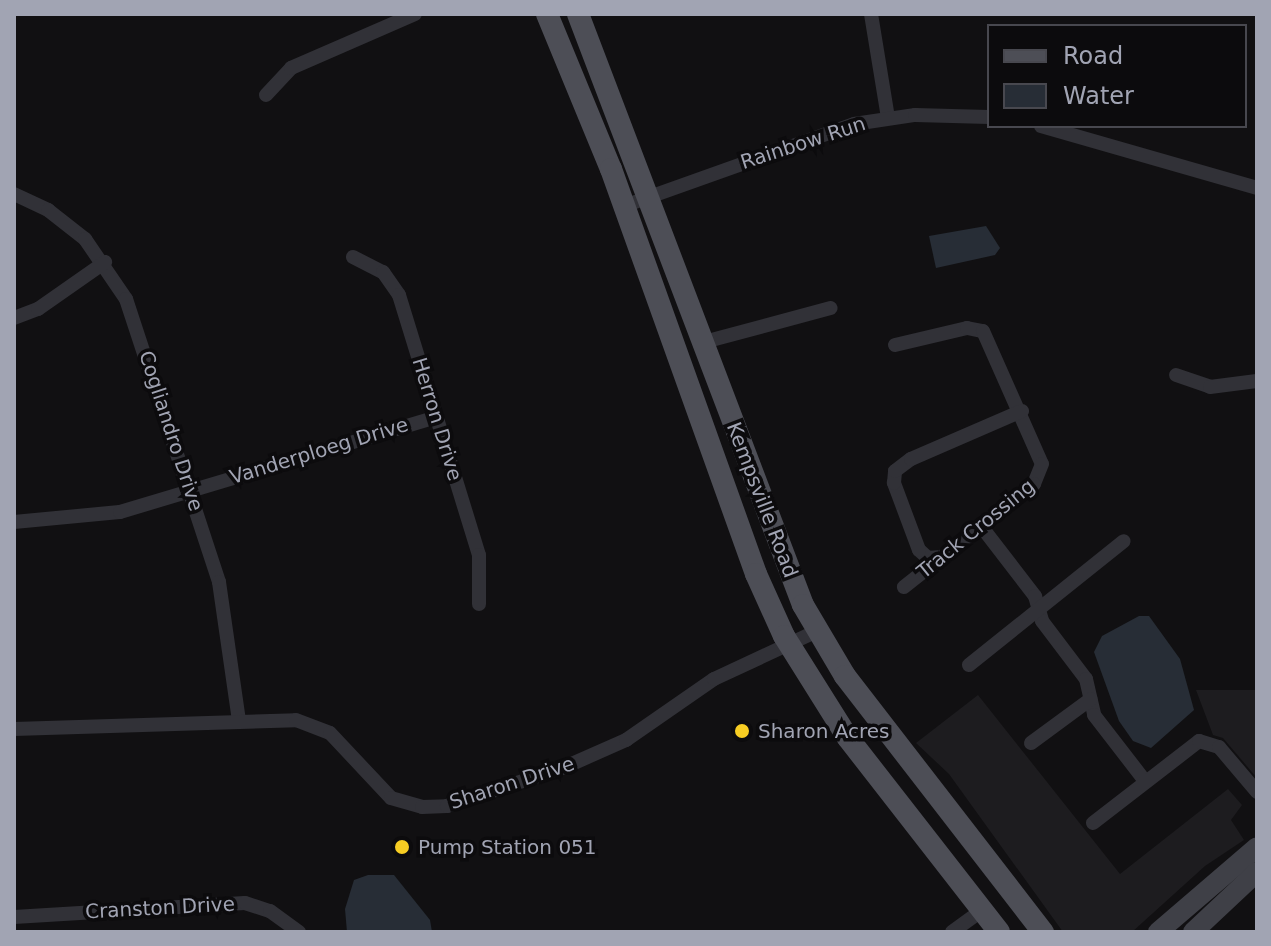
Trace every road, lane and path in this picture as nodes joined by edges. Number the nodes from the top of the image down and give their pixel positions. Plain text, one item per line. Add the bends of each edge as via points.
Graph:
1 (415, 14) edge
2 (547, 14) edge
3 (578, 14) edge
4 (871, 14) edge
5 (266, 95) dead end
6 (987, 117) edge
7 (888, 118) junction
8 (1048, 128) edge
9 (1257, 188) edge
10 (14, 194) edge
11 (652, 196) junction
12 (624, 206) junction
13 (353, 257) dead end
14 (105, 262) junction
15 (831, 308) dead end
16 (14, 318) edge
17 (704, 342) junction
18 (895, 345) dead end
19 (1176, 375) dead end
20 (1257, 381) edge
21 (1022, 411) junction
22 (437, 417) junction
23 (191, 491) junction
24 (14, 522) edge
25 (981, 526) junction
26 (1124, 541) dead end
27 (941, 557) junction
28 (904, 587) dead end
29 (479, 604) dead end
30 (1039, 609) junction
31 (817, 631) junction
32 (788, 644) junction
33 (969, 665) dead end
34 (1091, 699) junction
35 (239, 720) junction
36 (14, 729) edge
37 (1031, 743) dead end
38 (1145, 781) junction
39 (1257, 792) edge
40 (1093, 823) dead end
41 (1257, 847) edge
42 (1257, 872) edge
43 (982, 910) junction
44 (14, 917) edge
45 (299, 932) edge
46 (952, 932) edge
47 (999, 932) edge
48 (1043, 932) edge
49 (1158, 932) edge
50 (1193, 932) edge

1 - 5 street via 291,68
2 - 12 main road, Kempsville Road
3 - 11 main road, Kempsville Road
4 - 7 street
6 - 7 street, Rainbow Run
7 - 11 street, Rainbow Run via 814,135
8 - 9 street
10 - 14 street, Cogliandro Drive via 70,225
11 - 12 street, Rainbow Run
11 - 17 main road, Kempsville Road
12 - 32 main road, Kempsville Road via 756,574
13 - 22 street, Herron Drive via 383,272 399,295
14 - 16 street via 38,309
14 - 23 street, Cogliandro Drive via 142,340
15 - 17 street
17 - 31 main road, Kempsville Road via 780,555
18 - 21 street, Track Crossing via 967,328 983,331
19 - 20 street via 1210,387
21 - 25 street, Track Crossing via 1041,457 1040,476
21 - 27 street via 911,459 895,471 894,483 919,550 928,558
22 - 23 street, Vanderploeg Drive
22 - 29 street, Herron Drive via 479,555
23 - 24 street, Vanderploeg Drive via 108,515
23 - 35 street, Cogliandro Drive via 227,617
25 - 27 street, Track Crossing
25 - 30 street via 1035,596
26 - 30 street
27 - 28 street, Track Crossing
30 - 33 street
30 - 34 street via 1086,679
31 - 32 street, Sharon Drive
31 - 48 main road, Kempsville Road via 873,714
32 - 35 street, Sharon Drive via 714,679 626,740 447,806 422,807 391,798 341,743 312,723
32 - 43 main road, Kempsville Road via 848,738
34 - 37 street
34 - 38 street via 1094,715
35 - 36 street, Sharon Drive
38 - 39 street via 1203,741 1222,750
38 - 40 street
41 - 49 main road
42 - 50 main road
43 - 46 street
43 - 47 main road, Kempsville Road
44 - 45 street, Cranston Drive via 245,903 270,911

